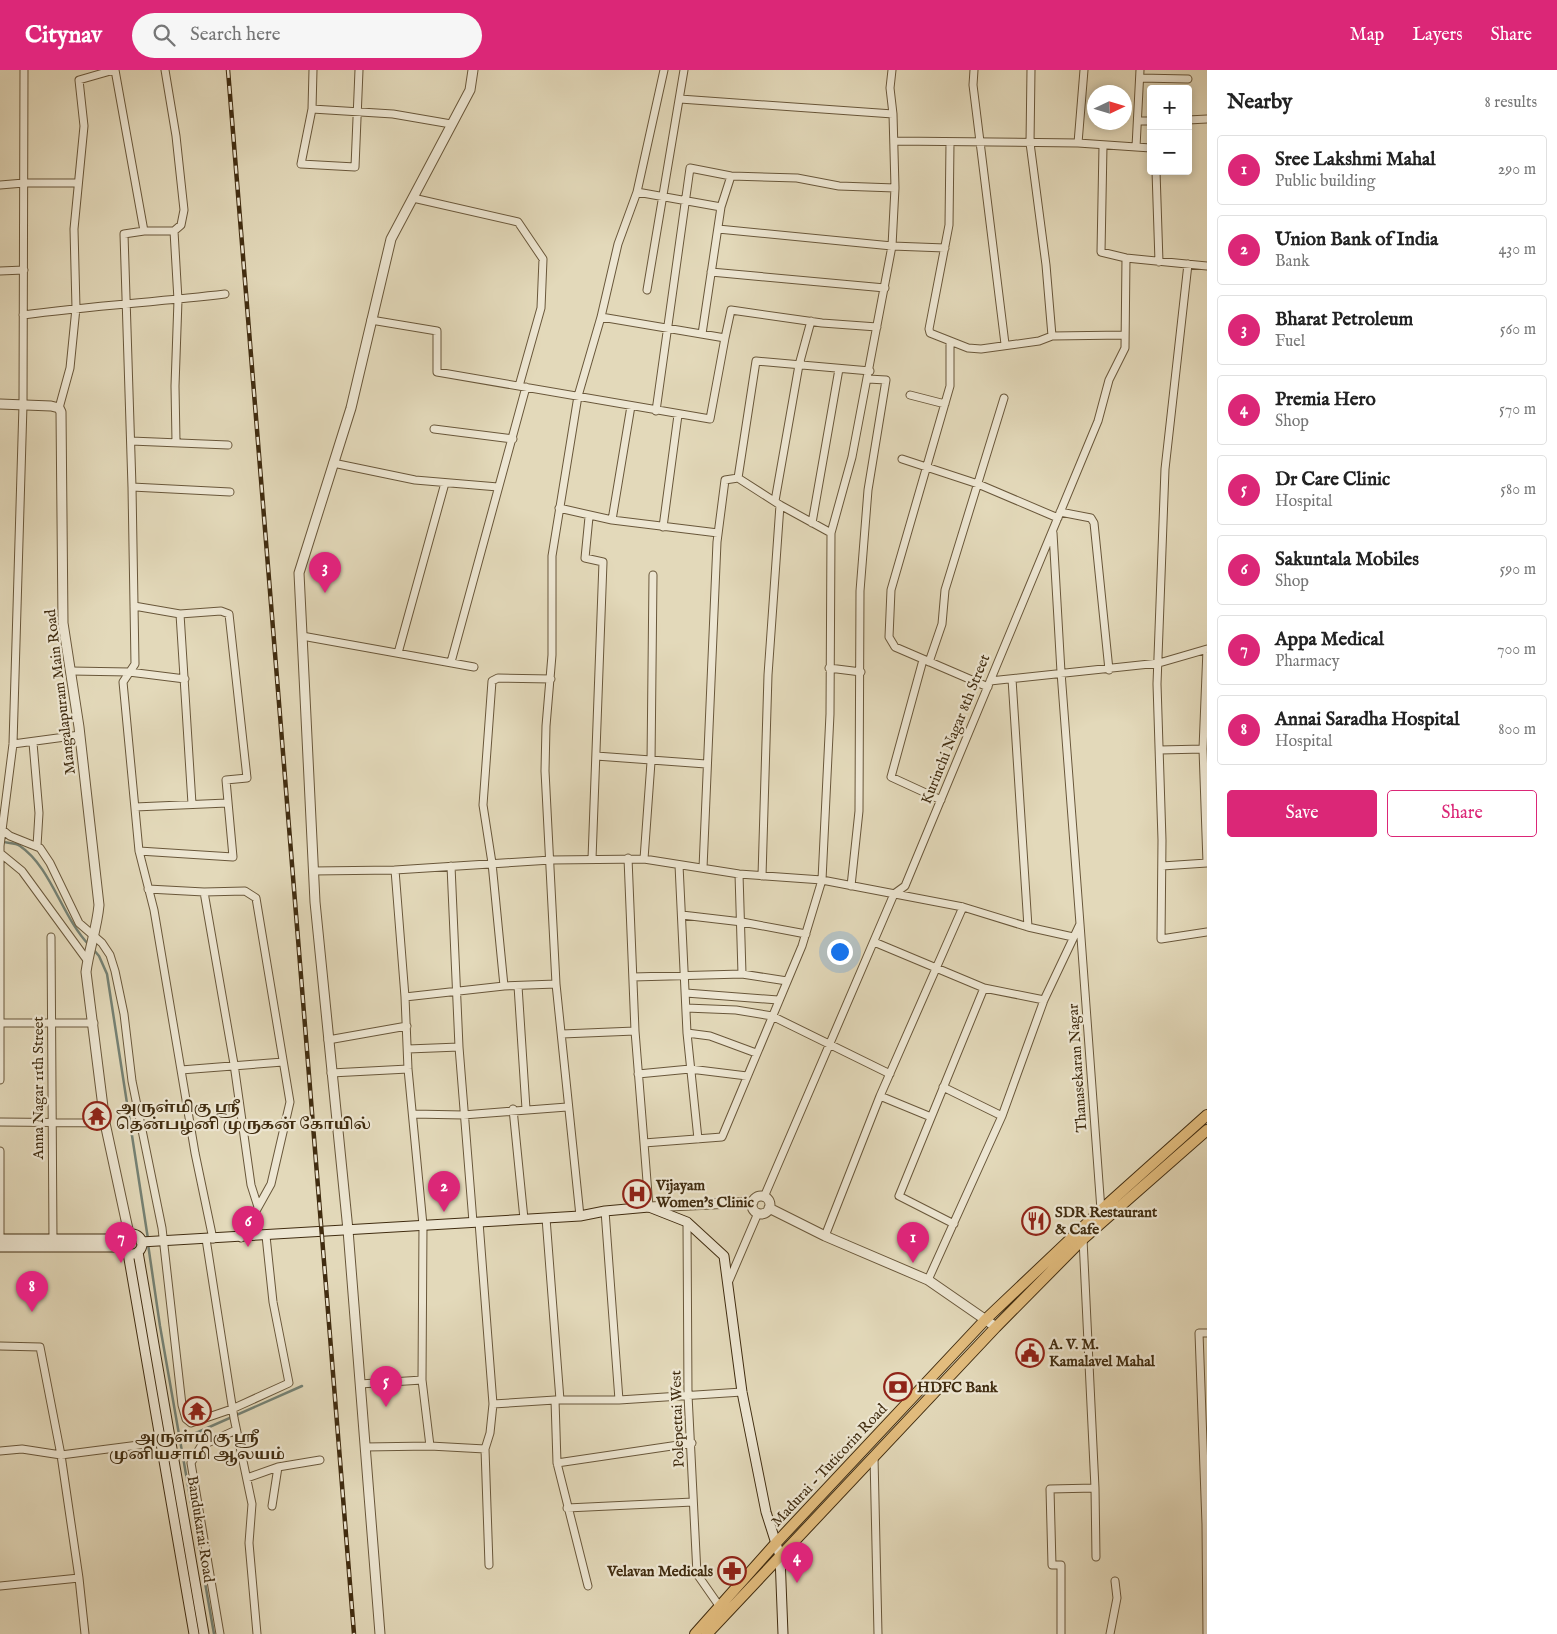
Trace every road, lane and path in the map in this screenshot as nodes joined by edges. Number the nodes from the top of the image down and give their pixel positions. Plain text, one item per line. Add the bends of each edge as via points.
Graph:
1 (24, 70) edge
2 (115, 70) edge
3 (165, 70) edge
4 (313, 70) edge
5 (359, 70) edge
6 (473, 70) edge
7 (664, 70) edge
8 (684, 70) edge
9 (892, 70) edge
10 (974, 70) edge
11 (1031, 70) edge
12 (1084, 70) edge
13 (1140, 70) edge
14 (1140, 78) junction
15 (1188, 79) dead end
16 (680, 99) junction
17 (312, 109) junction
18 (358, 112) junction
19 (893, 114) junction
20 (1207, 119) edge
21 (1192, 120) edge
22 (1138, 121) junction
23 (1147, 121) edge
24 (451, 124) junction
25 (894, 141) junction
26 (980, 141) junction
27 (950, 143) junction
28 (1030, 143) junction
29 (1078, 143) junction
30 (1103, 146) junction
31 (1136, 147) junction
32 (1147, 148) edge
33 (1156, 175) edge
34 (731, 176) junction
35 (24, 183) junction
36 (77, 183) junction
37 (0, 186) edge
38 (895, 188) junction
39 (636, 192) junction
40 (662, 196) junction
41 (412, 198) junction
42 (684, 201) junction
43 (721, 207) junction
44 (718, 229) junction
45 (144, 231) junction
46 (174, 231) junction
47 (892, 246) junction
48 (945, 248) junction
49 (1126, 258) junction
50 (1159, 262) junction
51 (1188, 264) junction
52 (1207, 266) edge
53 (24, 270) junction
54 (0, 271) edge
55 (711, 272) junction
56 (885, 288) junction
57 (647, 290) dead end
58 (224, 294) dead end
59 (178, 300) junction
60 (127, 305) junction
61 (76, 308) junction
62 (23, 315) junction
63 (601, 317) junction
64 (371, 320) junction
65 (812, 321) junction
66 (877, 327) junction
67 (666, 328) junction
68 (702, 334) junction
69 (1125, 335) junction
70 (1052, 336) junction
71 (725, 338) junction
72 (950, 342) junction
73 (1005, 344) junction
74 (799, 365) junction
75 (839, 369) junction
76 (869, 375) junction
77 (523, 387) junction
78 (910, 395) dead end
79 (578, 396) junction
80 (1004, 398) dead end
81 (0, 404) edge
82 (945, 404) junction
83 (23, 405) junction
84 (631, 406) junction
85 (59, 408) junction
86 (656, 411) junction
87 (678, 415) junction
88 (434, 429) dead end
89 (513, 439) junction
90 (131, 441) junction
91 (176, 442) junction
92 (228, 445) dead end
93 (902, 459) dead end
94 (333, 463) junction
95 (926, 467) junction
96 (738, 478) junction
97 (445, 482) junction
98 (978, 484) junction
99 (132, 487) junction
100 (498, 487) junction
101 (230, 492) dead end
102 (778, 503) junction
103 (559, 508) junction
104 (1059, 515) junction
105 (589, 517) junction
106 (612, 520) junction
107 (812, 523) junction
108 (663, 527) junction
109 (1053, 529) junction
110 (718, 533) junction
111 (831, 533) junction
112 (653, 575) dead end
113 (134, 606) junction
114 (180, 614) junction
115 (302, 636) junction
116 (398, 653) junction
117 (926, 661) junction
118 (451, 662) junction
119 (1159, 663) junction
120 (474, 667) dead end
121 (829, 668) junction
122 (1109, 670) junction
123 (71, 671) junction
124 (130, 672) junction
125 (861, 672) junction
126 (1061, 672) junction
127 (551, 678) junction
128 (185, 679) junction
129 (1012, 679) junction
130 (989, 684) junction
131 (80, 735) junction
132 (33, 743) junction
133 (13, 744) junction
134 (1203, 749) junction
135 (1160, 750) junction
136 (596, 756) junction
137 (651, 762) junction
138 (706, 764) junction
139 (941, 800) junction
140 (227, 803) junction
141 (192, 804) junction
142 (135, 806) junction
143 (1, 832) edge
144 (0, 846) edge
145 (37, 846) junction
146 (139, 851) junction
147 (0, 853) edge
148 (628, 858) junction
149 (592, 859) junction
150 (644, 859) junction
151 (550, 860) junction
152 (492, 863) junction
153 (679, 865) junction
154 (451, 866) junction
155 (1162, 866) junction
156 (703, 868) junction
157 (396, 870) junction
158 (313, 871) junction
159 (739, 874) junction
160 (762, 876) junction
161 (822, 880) junction
162 (851, 886) junction
163 (148, 890) junction
164 (204, 892) junction
165 (894, 894) junction
166 (963, 907) junction
167 (682, 915) junction
168 (0, 916) edge
169 (742, 922) junction
170 (1080, 924) junction
171 (1028, 927) junction
172 (1207, 932) edge
173 (806, 934) junction
174 (51, 937) dead end
175 (1073, 937) junction
176 (93, 938) junction
177 (874, 942) junction
178 (88, 956) junction
179 (936, 968) junction
180 (742, 974) junction
181 (685, 976) junction
182 (633, 977) junction
183 (787, 981) junction
184 (556, 984) junction
185 (504, 986) junction
186 (518, 986) junction
187 (984, 988) junction
188 (457, 990) junction
189 (686, 993) junction
190 (405, 997) junction
191 (778, 1000) junction
192 (1044, 1000) junction
193 (686, 1008) junction
194 (772, 1016) junction
195 (0, 1023) edge
196 (51, 1023) junction
197 (94, 1023) junction
198 (407, 1026) junction
199 (635, 1031) junction
200 (687, 1033) junction
201 (562, 1034) junction
202 (328, 1040) junction
203 (829, 1046) junction
204 (459, 1047) junction
205 (408, 1050) junction
206 (756, 1053) junction
207 (282, 1062) junction
208 (234, 1064) junction
209 (408, 1069) junction
210 (690, 1069) junction
211 (181, 1070) junction
212 (331, 1073) junction
213 (638, 1074) junction
214 (890, 1074) junction
215 (747, 1076) junction
216 (0, 1080) edge
217 (943, 1087) junction
218 (880, 1096) junction
219 (567, 1107) junction
220 (526, 1109) junction
221 (513, 1110) junction
222 (413, 1114) junction
223 (463, 1115) junction
224 (1207, 1115) edge
225 (1002, 1116) junction
226 (931, 1117) junction
227 (0, 1122) edge
228 (51, 1122) junction
229 (105, 1123) junction
230 (1207, 1130) edge
231 (698, 1139) junction
232 (644, 1143) junction
233 (0, 1151) edge
234 (764, 1197) junction
235 (753, 1202) junction
236 (258, 1207) junction
237 (649, 1207) junction
238 (769, 1208) junction
239 (1101, 1210) junction
240 (605, 1211) junction
241 (758, 1213) junction
242 (580, 1216) junction
243 (546, 1218) junction
244 (524, 1219) junction
245 (476, 1222) junction
246 (688, 1222) junction
247 (954, 1224) junction
248 (423, 1225) junction
249 (348, 1230) junction
250 (266, 1236) junction
251 (825, 1236) junction
252 (241, 1238) junction
253 (0, 1239) edge
254 (53, 1239) junction
255 (210, 1239) junction
256 (1083, 1239) junction
257 (160, 1242) junction
258 (126, 1243) junction
259 (143, 1243) junction
260 (0, 1247) edge
261 (138, 1252) junction
262 (928, 1280) junction
263 (728, 1283) junction
264 (986, 1320) junction
265 (996, 1327) junction
266 (1207, 1333) edge
267 (0, 1346) edge
268 (422, 1380) junction
269 (360, 1384) junction
270 (742, 1392) junction
271 (688, 1394) junction
272 (558, 1400) junction
273 (619, 1400) junction
274 (493, 1404) junction
275 (233, 1413) junction
276 (236, 1430) junction
277 (162, 1442) junction
278 (692, 1443) junction
279 (430, 1446) junction
280 (365, 1447) junction
281 (485, 1449) junction
282 (0, 1451) edge
283 (61, 1455) junction
284 (874, 1457) junction
285 (320, 1460) dead end
286 (557, 1463) junction
287 (278, 1467) junction
288 (247, 1478) junction
289 (1095, 1488) junction
290 (693, 1502) junction
291 (272, 1506) dead end
292 (567, 1508) junction
293 (1206, 1524) edge
294 (776, 1543) junction
295 (780, 1556) junction
296 (1096, 1558) dead end
297 (489, 1565) dead end
298 (78, 1578) junction
299 (1115, 1581) dead end
300 (1207, 1584) edge
301 (0, 1586) edge
302 (588, 1586) dead end
303 (720, 1607) junction
304 (85, 1634) edge
305 (194, 1634) edge
306 (204, 1634) edge
307 (220, 1634) edge
308 (258, 1634) edge
309 (380, 1634) edge
310 (695, 1634) edge
311 (707, 1634) edge
312 (783, 1634) edge
313 (878, 1634) edge
314 (1061, 1634) edge
315 (1110, 1634) edge
316 (1207, 1634) edge

1 - 35 street
2 - 36 street via 79,80 84,126
2 - 45 street
3 - 46 street via 184,210 180,225
4 - 17 street
5 - 18 street
6 - 24 street via 470,90
7 - 39 street
8 - 16 street
9 - 19 street
10 - 26 street
11 - 28 street
12 - 29 street
13 - 14 street
14 - 15 street
14 - 22 street
16 - 19 street
16 - 40 street
17 - 18 street
17 - 18 street via 301,164 355,167
18 - 24 street via 394,114
19 - 25 street
20 - 21 street
22 - 23 street
22 - 31 street
24 - 41 street
25 - 27 street
25 - 38 street
26 - 27 street
26 - 28 street
26 - 73 street
27 - 48 street via 949,225
28 - 29 street
28 - 70 street
29 - 30 street
30 - 31 street
30 - 49 street via 1101,252
31 - 32 street
33 - 50 street
34 - 38 street via 797,178 839,186
34 - 42 street via 690,168
34 - 43 street
35 - 36 street
35 - 37 street
35 - 53 street
36 - 61 street via 74,229
38 - 47 street
39 - 40 street
39 - 63 street via 618,244
40 - 42 street
40 - 57 street
41 - 64 street via 390,239
41 - 77 street via 518,222 543,259 541,308
42 - 43 street
42 - 67 street
43 - 44 street
44 - 47 street
44 - 55 street
45 - 46 street
45 - 60 street via 124,234
46 - 59 street
47 - 48 street
47 - 56 street
48 - 72 street via 929,329 930,333
49 - 50 street
49 - 69 street, Kurinchi Nagar 8th Street
50 - 51 street
51 - 52 street
51 - 119 street via 1165,469
53 - 54 street
53 - 62 street
55 - 56 street
55 - 68 street
56 - 66 street
58 - 59 street
59 - 60 street
59 - 91 street
60 - 61 street
60 - 90 street
61 - 62 street
61 - 85 street via 70,368
62 - 83 street
63 - 67 street
63 - 79 street
64 - 77 street via 437,331 437,372
64 - 94 street via 351,408
65 - 66 street
65 - 71 street via 731,310
65 - 74 street
66 - 76 street
67 - 68 street
67 - 86 street
68 - 71 street
69 - 70 street
69 - 104 street, Kurinchi Nagar 8th Street via 1125,348 1109,380 1098,421
70 - 73 street via 1038,341
71 - 87 street via 710,419
72 - 73 street via 981,349
72 - 82 street via 950,386
74 - 75 street
74 - 96 street via 756,361
74 - 102 street
75 - 76 street
75 - 107 street
76 - 111 street via 852,457
76 - 125 street via 886,380 868,490 860,591
77 - 79 street
77 - 89 street
78 - 82 street
79 - 84 street
79 - 103 street
80 - 98 street
81 - 83 street
82 - 95 street
83 - 85 street
83 - 133 street
84 - 86 street
84 - 106 street
85 - 123 street, Mangalapuram Main Road via 63,623
86 - 87 street
87 - 108 street
88 - 89 street
89 - 100 street
90 - 91 street
90 - 99 street
91 - 92 street
93 - 95 street
94 - 97 street via 415,480
94 - 115 street via 299,573
95 - 98 street
95 - 117 street via 891,590 889,613 891,643 895,648
96 - 102 street
96 - 110 street via 734,476 725,480
97 - 100 street
97 - 116 street
98 - 104 street
98 - 117 street via 945,590 942,624
99 - 101 street
99 - 113 street
100 - 118 street
102 - 107 street
102 - 160 street
103 - 105 street
103 - 127 street via 552,556
104 - 109 street, Kurinchi Nagar 8th Street
104 - 122 street via 1092,518 1094,523
105 - 106 street
105 - 136 street via 584,558 603,562
106 - 108 street
107 - 111 street
108 - 110 street
109 - 126 street, Thanasekaran Nagar
109 - 130 street, Kurinchi Nagar 8th Street
110 - 138 street
111 - 121 street
112 - 137 street
113 - 114 street
113 - 124 street via 135,664
114 - 128 street
114 - 140 street via 229,614 247,778 226,780
115 - 116 street
115 - 158 street
116 - 118 street
117 - 130 street
117 - 139 street via 891,777
118 - 120 street
119 - 122 street
119 - 134 street via 1207,649
119 - 135 street
121 - 125 street
121 - 161 street via 830,714
122 - 126 street
123 - 124 street
123 - 131 street, Mangalapuram Main Road
124 - 128 street
124 - 142 street via 122,682
125 - 162 street via 859,811
126 - 129 street
126 - 170 street, Thanasekaran Nagar
127 - 151 street via 545,771
127 - 152 street via 498,678 492,681 483,805
128 - 141 street
129 - 130 street
129 - 171 street
130 - 139 street, Kurinchi Nagar 8th Street
131 - 132 street via 44,738
131 - 176 street, Mangalapuram Main Road via 99,905
132 - 133 street
132 - 145 street via 40,830
133 - 143 street
134 - 135 street
134 - 155 street via 1207,864
135 - 155 street
136 - 137 street
136 - 149 street
137 - 138 street
137 - 150 street
138 - 156 street
139 - 165 street, Kurinchi Nagar 8th Street via 905,886
140 - 141 street
140 - 146 street via 233,856
141 - 142 street
142 - 146 street
143 - 144 street
143 - 145 street
144 - 147 street
145 - 176 street via 50,862 79,923
146 - 163 street
147 - 168 street
147 - 178 street via 22,871
148 - 149 street
148 - 150 street
148 - 182 street
149 - 151 street
150 - 153 street
151 - 152 street
151 - 184 street
152 - 154 street
152 - 185 street
153 - 156 street
153 - 167 street
154 - 157 street
154 - 188 street
155 - 172 street via 1161,938
156 - 159 street
157 - 158 street
157 - 190 street
158 - 202 street
159 - 160 street
159 - 169 street
160 - 161 street
161 - 162 street
161 - 173 street
162 - 165 street
163 - 164 street
163 - 211 street
164 - 207 street via 245,891 256,898
164 - 208 street
165 - 166 street
165 - 177 street, Kurinchi Nagar 8th Street
166 - 171 street
166 - 179 street
167 - 169 street
167 - 181 street
168 - 195 street
169 - 173 street
169 - 180 street
170 - 175 street
170 - 239 street, Thanasekaran Nagar
171 - 175 street
173 - 183 street
174 - 196 street, Anna Nagar 11th Street
175 - 192 street
176 - 178 street, Mangalapuram Main Road
176 - 257 street via 110,955 115,971
177 - 179 street
177 - 203 street, Kurinchi Nagar 8th Street
178 - 197 street, Bandukarai Road via 86,972
179 - 187 street
179 - 214 street
180 - 181 street
180 - 183 street
181 - 182 street
181 - 189 street
182 - 199 street
183 - 191 street
184 - 186 street
184 - 201 street
185 - 186 street
185 - 188 street
186 - 220 street
187 - 192 street
187 - 217 street
188 - 190 street
188 - 204 street
189 - 191 street
189 - 193 street
190 - 198 street
191 - 194 street
192 - 225 street
193 - 194 street via 736,1010
193 - 200 street
194 - 203 street
194 - 206 street
195 - 196 street
195 - 216 street
196 - 197 street
196 - 228 street, Anna Nagar 11th Street
197 - 229 street, Bandukarai Road
198 - 202 street
198 - 205 street
199 - 201 street
199 - 213 street
200 - 206 street via 710,1036
200 - 210 street
201 - 219 street
202 - 212 street
203 - 214 street
203 - 234 street, Kurinchi Nagar 8th Street
204 - 205 street
204 - 223 street
205 - 209 street
206 - 215 street
207 - 208 street
207 - 236 street via 289,1108 271,1184
208 - 211 street
208 - 236 street
209 - 212 street
209 - 222 street
210 - 213 street
210 - 215 street
210 - 231 street
211 - 255 street
212 - 249 street
213 - 232 street
214 - 218 street
215 - 231 street via 722,1137
217 - 225 street
217 - 226 street
218 - 226 street
218 - 251 street
219 - 220 street
219 - 242 street
220 - 221 street
221 - 223 street
221 - 244 street
222 - 223 street
222 - 248 street
223 - 245 street
224 - 239 main road, Madurai - Tuticorin Road
225 - 247 street
226 - 247 street via 899,1196
227 - 228 street
228 - 229 street
228 - 254 street, Anna Nagar 11th Street
229 - 258 street, Bandukarai Road
230 - 256 main road, Madurai - Tuticorin Road
231 - 232 street
232 - 237 street
233 - 253 street
234 - 235 street
234 - 238 street
235 - 237 street
235 - 241 street
236 - 252 street
237 - 240 street
237 - 246 street
238 - 241 street via 765,1213
238 - 251 street
239 - 264 main road, Madurai - Tuticorin Road
240 - 242 street
240 - 273 street
241 - 263 street
242 - 243 street
243 - 244 street
243 - 272 street
244 - 245 street
245 - 248 street
245 - 274 street
246 - 263 street via 724,1256
246 - 271 street, Polepettai West
247 - 262 street
248 - 249 street
248 - 268 street
249 - 250 street
249 - 269 street
250 - 252 street
250 - 275 street via 273,1302 289,1384
251 - 262 street
252 - 255 street
253 - 254 street
254 - 258 street
255 - 257 street
255 - 275 street
256 - 265 main road, Madurai - Tuticorin Road
256 - 289 street
257 - 259 street
257 - 275 street via 186,1419 191,1423
258 - 259 street via 137,1235
258 - 260 street
258 - 261 street
258 - 277 street, Bandukarai Road
259 - 261 street
261 - 306 street, Bandukarai Road
262 - 264 street
263 - 270 street
264 - 265 street
264 - 294 main road, Madurai - Tuticorin Road
265 - 284 main road, Madurai - Tuticorin Road
266 - 293 street via 1199,1333
267 - 283 street via 40,1347
268 - 269 street
268 - 279 street
269 - 280 street
270 - 271 street
270 - 294 street via 766,1512
271 - 273 street
271 - 278 street, Polepettai West
272 - 273 street
272 - 274 street
272 - 286 street
274 - 281 street
275 - 276 street
276 - 288 street
276 - 307 street via 201,1446 191,1463
277 - 283 street
277 - 305 street, Bandukarai Road
278 - 286 street
278 - 290 street, Polepettai West
279 - 280 street
279 - 281 street
280 - 309 street
281 - 297 street
282 - 283 street via 22,1449
283 - 298 street
284 - 295 main road, Madurai - Tuticorin Road
284 - 313 street
285 - 287 street
286 - 292 street
287 - 288 street
287 - 291 street
288 - 308 street via 252,1504 249,1543
289 - 296 street
289 - 314 street via 1050,1489 1052,1565 1061,1565
290 - 292 street
290 - 303 street, Polepettai West via 698,1574
292 - 302 street
293 - 300 street
294 - 295 street
294 - 303 main road, Madurai - Tuticorin Road
295 - 311 main road, Madurai - Tuticorin Road
295 - 312 street
298 - 301 street
298 - 304 street
299 - 315 street via 1117,1598
300 - 316 street
303 - 310 main road, Madurai - Tuticorin Road

